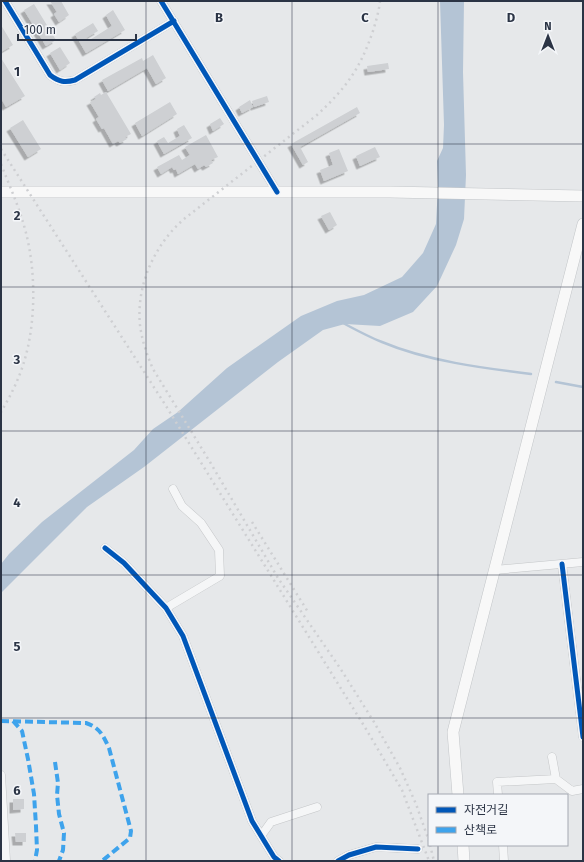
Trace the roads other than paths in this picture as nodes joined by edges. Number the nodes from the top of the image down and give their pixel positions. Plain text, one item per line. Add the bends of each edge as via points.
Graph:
1 (5, 1) edge
2 (161, 1) edge
3 (174, 21) junction
4 (1, 192) edge
5 (277, 192) junction
6 (583, 196) edge
7 (583, 224) edge
8 (173, 489) dead end
9 (104, 548) dead end
10 (583, 562) edge
11 (562, 564) junction
12 (495, 570) junction
13 (166, 608) junction
14 (583, 737) edge
15 (552, 757) dead end
16 (1, 775) edge
17 (556, 779) junction
18 (583, 789) edge
19 (458, 794) edge
20 (498, 794) edge
21 (317, 807) dead end
22 (261, 836) junction
23 (463, 846) edge
24 (503, 846) edge
25 (418, 849) dead end
26 (6, 861) edge
27 (279, 861) edge
28 (338, 861) edge
29 (464, 861) edge
30 (504, 861) edge

1 - 3 street via 50,75 61,82 75,80
2 - 3 street
3 - 5 street
4 - 5 main road
5 - 6 main road
7 - 12 main road
8 - 13 street via 182,506 201,523 220,550 220,576
9 - 13 street via 124,563
10 - 11 street
11 - 12 street
11 - 14 street
12 - 19 main road via 453,732
13 - 22 street via 183,636 252,821
15 - 17 street
16 - 26 street
17 - 18 street via 572,791
17 - 20 street via 498,782
21 - 22 street via 272,822
22 - 27 street
23 - 29 main road
24 - 30 street
25 - 28 street via 376,847

